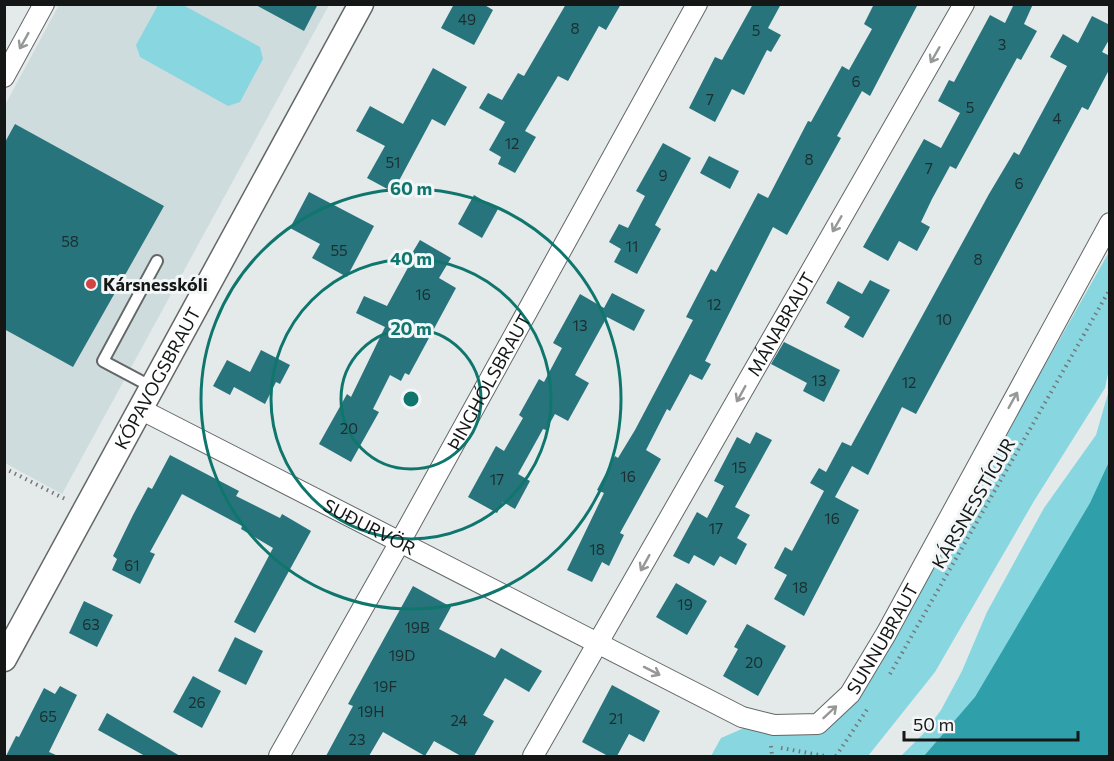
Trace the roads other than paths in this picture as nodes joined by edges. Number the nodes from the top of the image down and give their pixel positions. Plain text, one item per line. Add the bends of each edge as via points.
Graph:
1 (44, 4) edge
2 (361, 4) edge
3 (697, 4) edge
4 (964, 4) edge
5 (4, 77) edge
6 (1110, 223) edge
7 (157, 261) dead end
8 (152, 387) junction
9 (140, 409) junction
10 (400, 542) junction
11 (600, 644) junction
12 (4, 658) edge
13 (279, 756) edge
14 (533, 756) edge

1 -> 5 street
2 - 8 street, KÓPAVOGSBRAUT
3 - 10 street, ÞINGHÓLSBRAUT
4 -> 11 street, MÁNABRAUT
11 -> 6 street, SUNNUBRAUT via 742,717 774,725 818,724 850,694 886,634
7 - 8 lane via 103,361
8 - 9 street, KÓPAVOGSBRAUT
9 - 10 street, SUÐURVÖR
9 - 12 street, KÓPAVOGSBRAUT
10 - 11 street, SUÐURVÖR
10 - 13 street, ÞINGHÓLSBRAUT
11 - 14 street

